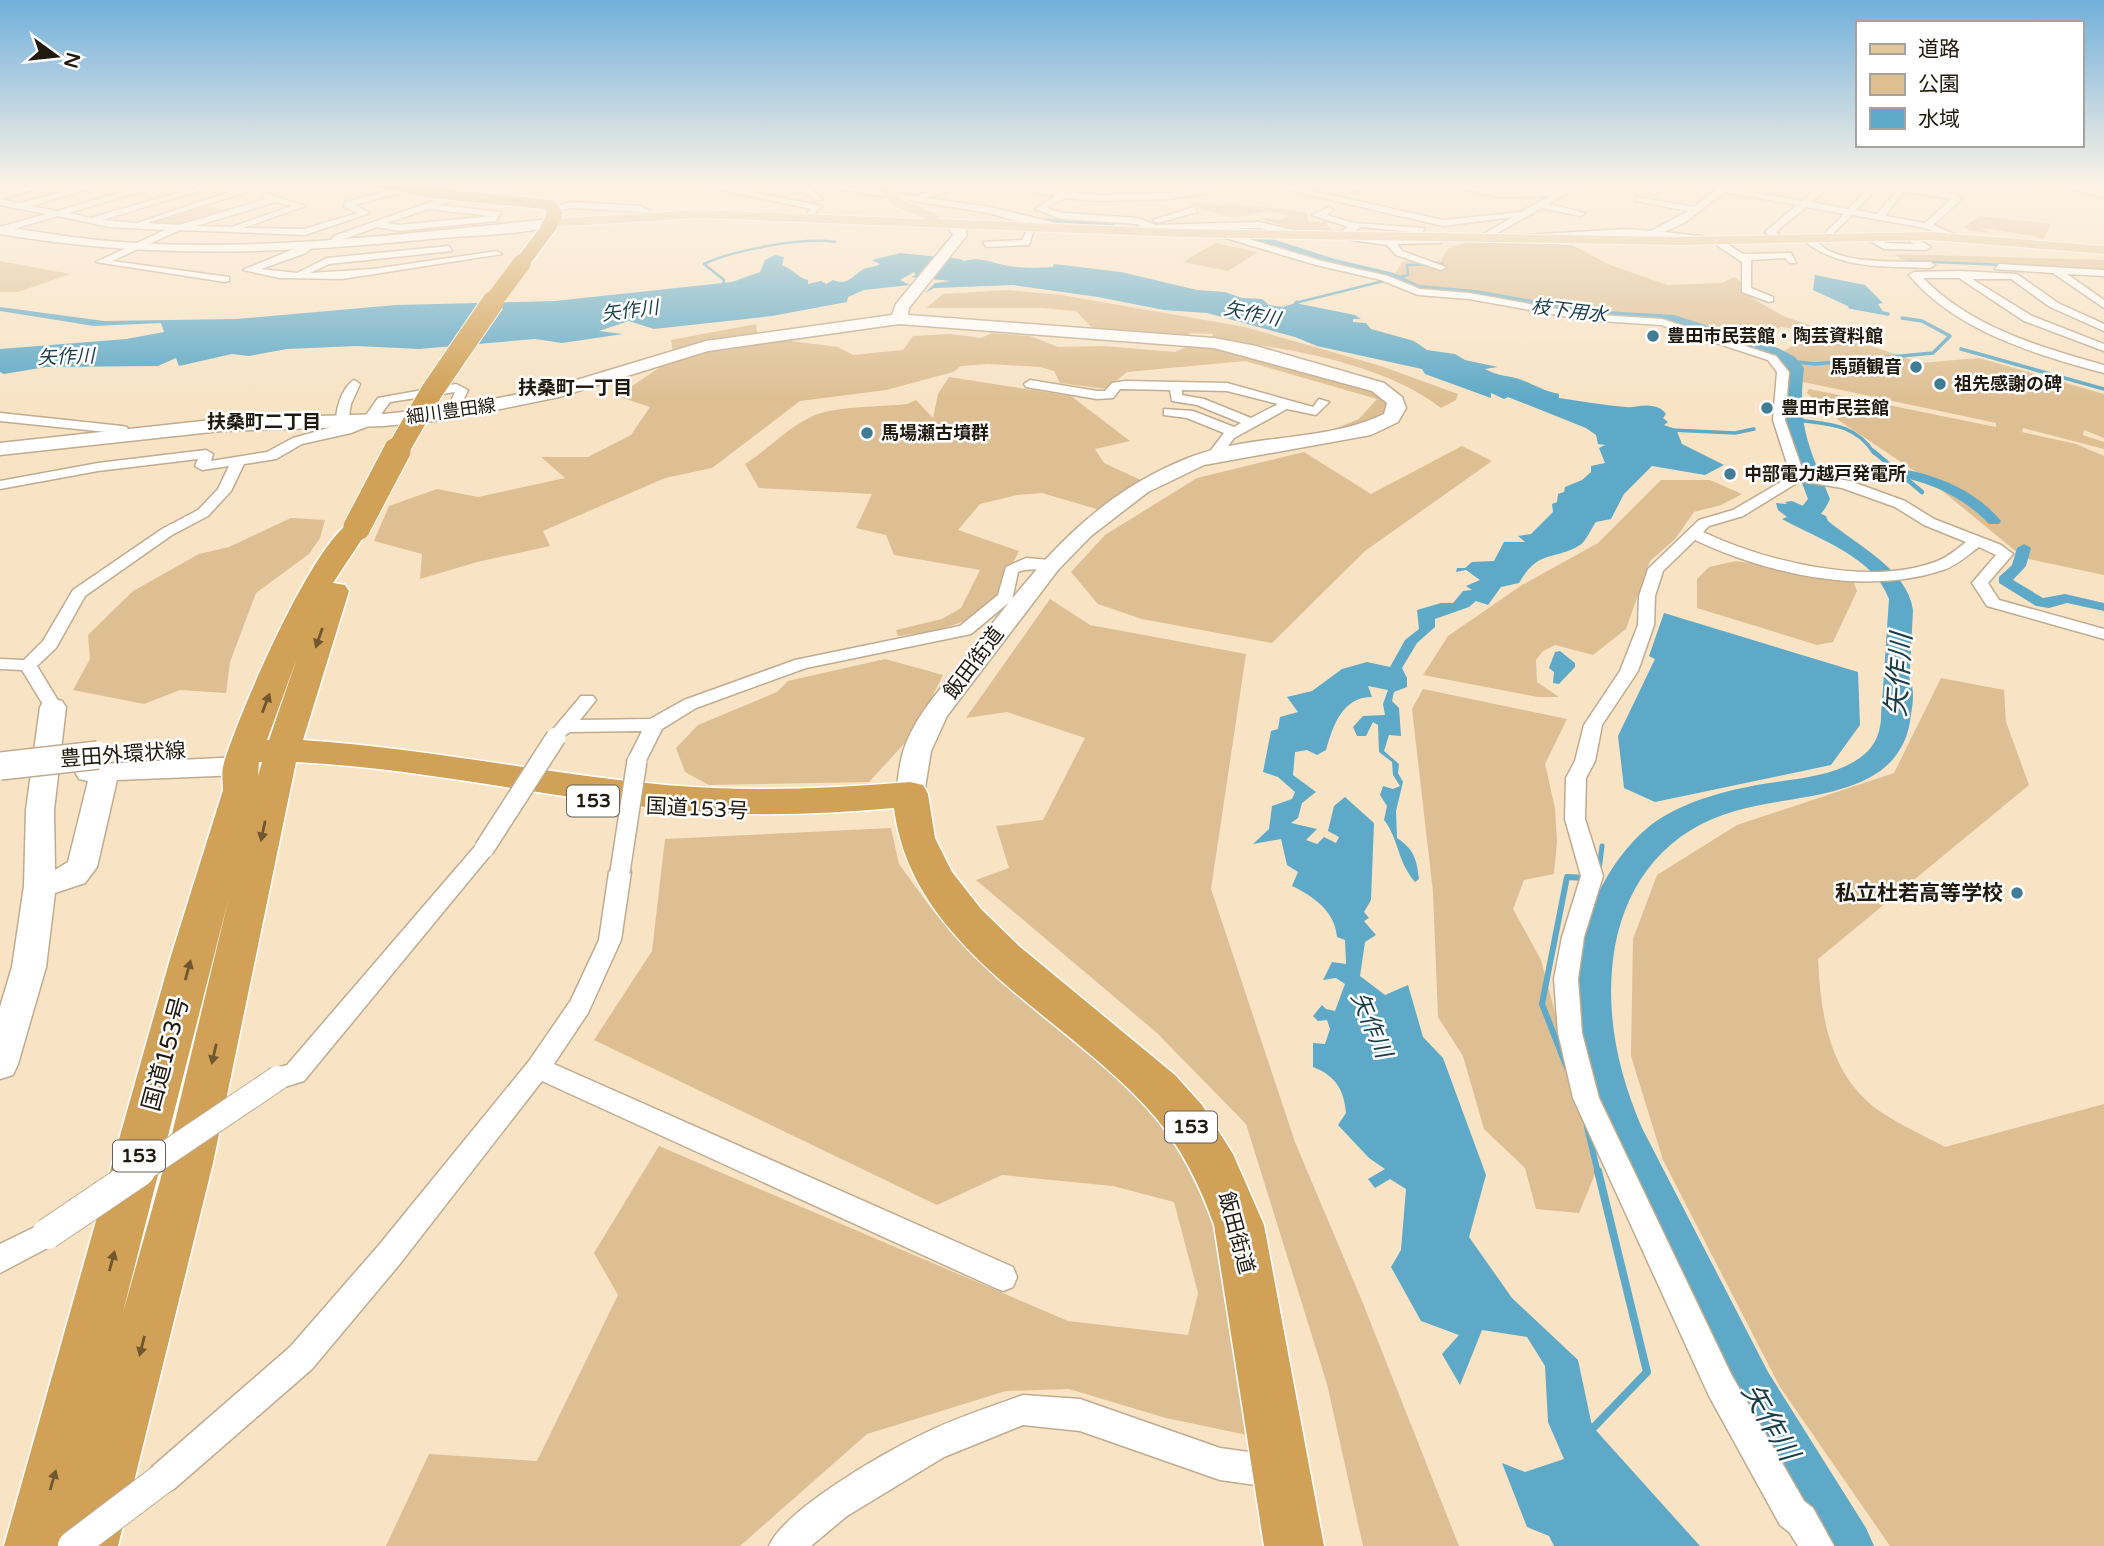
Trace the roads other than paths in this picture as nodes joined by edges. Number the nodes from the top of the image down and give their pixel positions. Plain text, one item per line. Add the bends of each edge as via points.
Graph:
1 (114, 256) edge
2 (288, 256) edge
3 (378, 256) edge
4 (477, 256) edge
5 (526, 256) edge
6 (944, 256) edge
7 (1299, 256) edge
8 (1397, 256) edge
9 (1781, 256) edge
10 (1788, 256) edge
11 (1837, 256) edge
12 (469, 257) joint
13 (1742, 257) joint
14 (1793, 261) dead end
15 (1439, 266) dead end
16 (2002, 267) junction
17 (249, 270) junction
18 (2055, 270) junction
19 (2104, 273) edge
20 (1960, 274) junction
21 (298, 276) junction
22 (2013, 276) junction
23 (225, 279) junction
24 (202, 287) dead end
25 (1769, 299) dead end
26 (2104, 305) edge
27 (900, 313) junction
28 (2089, 322) junction
29 (2045, 328) junction
30 (2104, 328) edge
31 (2083, 342) junction
32 (2104, 348) edge
33 (2057, 355) junction
34 (2104, 369) edge
35 (1209, 370) dead end
36 (355, 384) dead end
37 (1030, 384) dead end
38 (1176, 386) junction
39 (1211, 386) junction
40 (1323, 402) dead end
41 (1285, 405) junction
42 (1168, 412) dead end
43 (452, 413) junction
44 (0, 417) edge
45 (369, 421) junction
46 (342, 422) junction
47 (1251, 423) junction
48 (1234, 432) junction
49 (122, 436) junction
50 (0, 449) edge
51 (1212, 458) junction
52 (238, 462) junction
53 (1794, 469) junction
54 (0, 485) edge
55 (1693, 533) junction
56 (1978, 540) junction
57 (1049, 565) junction
58 (2104, 634) edge
59 (0, 664) edge
60 (28, 665) junction
61 (587, 700) dead end
62 (53, 707) joint
63 (653, 725) junction
64 (560, 732) junction
65 (261, 758) junction
66 (0, 766) edge
67 (97, 766) junction
68 (0, 780) edge
69 (909, 800) junction
70 (40, 886) junction
71 (0, 1064) edge
72 (538, 1068) junction
73 (0, 1259) edge
74 (1003, 1277) dead end
75 (1280, 1472) junction
76 (34, 1546) edge
77 (74, 1546) edge
78 (88, 1546) edge
79 (786, 1546) edge
80 (1294, 1546) edge
81 (1817, 1546) edge

1 - 23 street via 102,262
2 - 17 street
3 - 21 street via 327,261
4 - 12 street
5 - 65 highway, 国道153号 / 153, bridge via 442,371 357,527 305,610
6 - 27 street
7 - 53 street via 1418,292 1585,317 1662,322 1773,358 1788,382 1779,420
8 - 15 street
9 - 13 street
10 - 14 street
11 - 16 street via 1866,264
12 - 21 street via 370,275
13 - 25 street via 1749,268 1746,290
16 - 18 street
16 - 22 street
17 - 21 street
17 - 23 street
18 - 19 street
18 - 26 street
20 - 22 street
20 - 29 street via 1995,303
20 - 33 street via 1914,275 1942,303
22 - 28 street via 2043,299
23 - 24 street
27 - 43 street, 細川豊田線 via 706,346 553,393
27 - 51 street, 飯田街道 via 1234,346 1378,387 1396,401 1391,418 1364,432
28 - 29 street
28 - 30 street
29 - 31 street
31 - 32 street
31 - 33 street
33 - 34 street
35 - 39 street
36 - 46 street
37 - 38 street via 1097,395 1109,395 1116,386
38 - 39 street
38 - 47 street via 1176,398 1200,402
39 - 41 street via 1281,400
40 - 41 street via 1316,411
41 - 47 street
42 - 48 street via 1189,414
43 - 45 street, 細川豊田線
43 - 45 street via 462,390 456,388 382,401
44 - 49 street via 122,430
45 - 46 street, 細川豊田線
45 - 52 street via 298,441 271,456
46 - 49 street, 細川豊田線 via 221,425
47 - 48 street
48 - 51 street
49 - 50 street, 細川豊田線
51 - 57 street, 飯田街道 via 1140,488 1083,531
52 - 54 street via 202,466 206,454
52 - 60 street via 224,491 203,513 167,532 79,593 50,644
53 - 55 street via 1738,513 1704,523
53 - 56 street via 1900,504 1929,522
55 - 56 street via 1805,572 1896,572 1939,566
55 - 81 street via 1656,569 1647,596 1646,625 1629,671 1593,725 1576,778 1575,820 1592,876 1566,979 1570,1033 1586,1098 1720,1385 1791,1513 1801,1520
56 - 58 street via 2005,554 1980,583 1993,603
57 - 63 street via 1026,563 1011,570 1006,597 965,630 789,667 720,691
57 - 69 street, 飯田街道 via 935,714 917,751
59 - 60 street
60 - 62 street
61 - 64 street
62 - 70 street via 40,810
63 - 64 street
63 - 72 street, bridge via 637,761 610,940 580,1006
64 - 73 street, bridge via 484,849 295,1073 278,1078 47,1234
65 - 67 street, 豊田外環状線
65 - 69 highway, 国道153号 / 153 via 675,810 765,812
76 -> 65 highway, 国道153号 / 153 via 191,959 241,790
65 -> 78 highway, 国道153号 / 153 via 189,1163
66 - 67 street, 豊田外環状線, bridge
67 - 68 street, 豊田外環状線
67 - 70 street via 82,867 74,875
69 - 75 highway, 飯田街道 / 153 via 929,871 958,911 1007,959 1134,1065 1180,1111 1203,1144 1239,1225
70 - 71 street via 29,967
72 - 74 street
72 - 77 street, bridge via 300,1358 208,1442
75 - 79 street via 1220,1464 1080,1415 1023,1409 934,1446 835,1504
75 - 80 highway, 飯田街道 / 153

